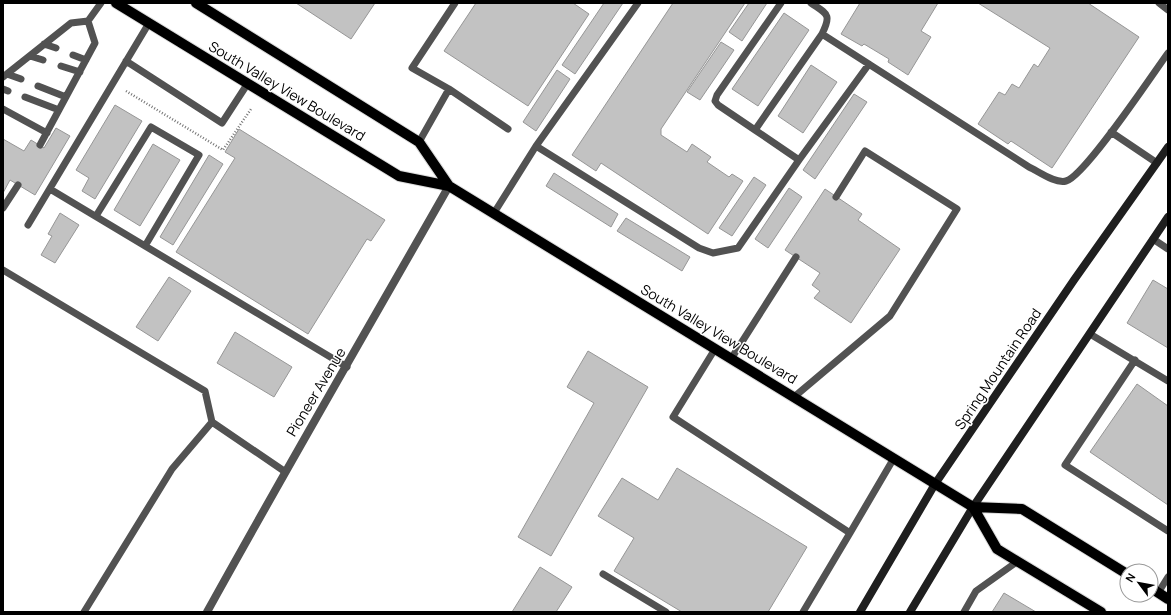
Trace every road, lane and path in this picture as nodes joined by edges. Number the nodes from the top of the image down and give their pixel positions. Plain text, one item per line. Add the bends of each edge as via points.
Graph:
1 (101, 3) edge
2 (116, 3) edge
3 (196, 3) edge
4 (455, 3) edge
5 (638, 3) edge
6 (781, 3) edge
7 (811, 3) edge
8 (1158, 3) edge
9 (1168, 10) edge
10 (88, 21) junction
11 (149, 23) junction
12 (822, 34) junction
13 (44, 44) junction
14 (56, 48) dead end
15 (1168, 53) edge
16 (73, 55) dead end
17 (30, 56) junction
18 (43, 60) dead end
19 (86, 60) junction
20 (126, 61) junction
21 (869, 64) junction
22 (61, 66) dead end
23 (80, 72) junction
24 (5, 76) edge
25 (21, 79) dead end
26 (248, 83) junction
27 (38, 86) dead end
28 (449, 89) junction
29 (126, 91) dead end
30 (24, 97) dead end
31 (66, 97) junction
32 (3, 109) edge
33 (251, 109) dead end
34 (59, 110) junction
35 (508, 129) dead end
36 (755, 130) junction
37 (47, 132) junction
38 (1111, 132) junction
39 (418, 142) junction
40 (40, 145) dead end
41 (536, 146) junction
42 (1168, 147) edge
43 (799, 160) junction
44 (1157, 163) junction
45 (18, 185) dead end
46 (449, 186) junction
47 (50, 188) junction
48 (836, 197) dead end
49 (3, 208) edge
50 (494, 213) junction
51 (96, 216) junction
52 (1168, 217) edge
53 (28, 225) dead end
54 (1153, 239) junction
55 (146, 246) junction
56 (1168, 249) edge
57 (796, 257) dead end
58 (3, 270) edge
59 (1090, 334) junction
60 (715, 349) junction
61 (732, 359) junction
62 (1135, 360) junction
63 (347, 367) junction
64 (1168, 381) edge
65 (794, 397) junction
66 (212, 422) junction
67 (894, 458) junction
68 (284, 471) junction
69 (935, 484) junction
70 (973, 507) junction
71 (1168, 531) edge
72 (850, 533) junction
73 (1018, 561) junction
74 (1119, 569) edge
75 (603, 574) dead end
76 (1168, 577) edge
77 (1159, 585) edge
78 (1159, 593) edge
79 (1168, 599) edge
80 (84, 612) edge
81 (207, 612) edge
82 (666, 612) edge
83 (803, 612) edge
84 (860, 612) edge
85 (910, 612) edge
86 (964, 612) edge
87 (1101, 612) edge

1 - 10 lane
2 - 11 main road, South Valley View Boulevard
3 - 39 main road, South Valley View Boulevard
4 - 28 lane via 412,68
5 - 41 lane
6 - 36 lane via 715,101
7 - 12 lane via 827,17 828,21
8 - 9 lane
10 - 13 lane via 70,23
10 - 19 lane via 95,43
11 - 20 lane
11 - 26 main road, South Valley View Boulevard
12 - 21 lane
12 - 36 lane
13 - 14 lane
13 - 17 lane
15 - 38 lane
16 - 19 lane
17 - 18 lane
17 - 24 lane
19 - 23 lane
20 - 26 lane via 222,123
20 - 47 lane
21 - 38 lane via 1029,167 1058,181 1074,177
21 - 43 lane
22 - 23 lane
23 - 31 lane
24 - 25 lane
26 - 46 main road, South Valley View Boulevard via 398,176
27 - 31 lane
28 - 35 lane
28 - 39 lane
29 - 33 path via 223,150
30 - 34 lane
31 - 34 lane
32 - 37 lane
34 - 37 lane
36 - 43 lane
37 - 40 lane
38 - 44 lane
39 - 46 main road, South Valley View Boulevard
41 - 43 lane via 713,254 738,248
41 - 50 lane
42 - 44 main road, Spring Mountain Road
44 - 69 main road, Spring Mountain Road
45 - 49 lane
46 - 50 main road, South Valley View Boulevard
46 - 63 street, Pioneer Avenue
47 - 51 lane
47 - 53 lane
48 - 65 lane via 865,151 957,209 890,316
50 - 60 main road, South Valley View Boulevard
51 - 55 lane
51 - 55 lane via 151,127 199,155
52 - 54 main road
54 - 56 lane
54 - 59 main road
55 - 63 lane
57 - 61 lane
58 - 66 lane via 205,391
59 - 62 lane
59 - 70 main road
60 - 61 main road, South Valley View Boulevard
60 - 72 lane via 673,418
61 - 65 main road, South Valley View Boulevard
62 - 64 lane
62 - 71 lane via 1065,464
63 - 68 street, Pioneer Avenue
65 - 67 main road, South Valley View Boulevard
66 - 68 lane
66 - 80 lane via 172,469
67 - 69 main road, South Valley View Boulevard
67 - 72 lane
68 - 81 street, Pioneer Avenue
69 - 70 main road, South Valley View Boulevard
69 - 84 main road, Spring Mountain Road
70 - 73 main road, South Valley View Boulevard via 997,549
70 - 74 main road, South Valley View Boulevard via 1022,509
70 - 85 main road
72 - 83 lane
73 - 86 lane via 976,591
73 - 87 main road, South Valley View Boulevard
75 - 82 lane
76 - 77 lane
78 - 79 main road

